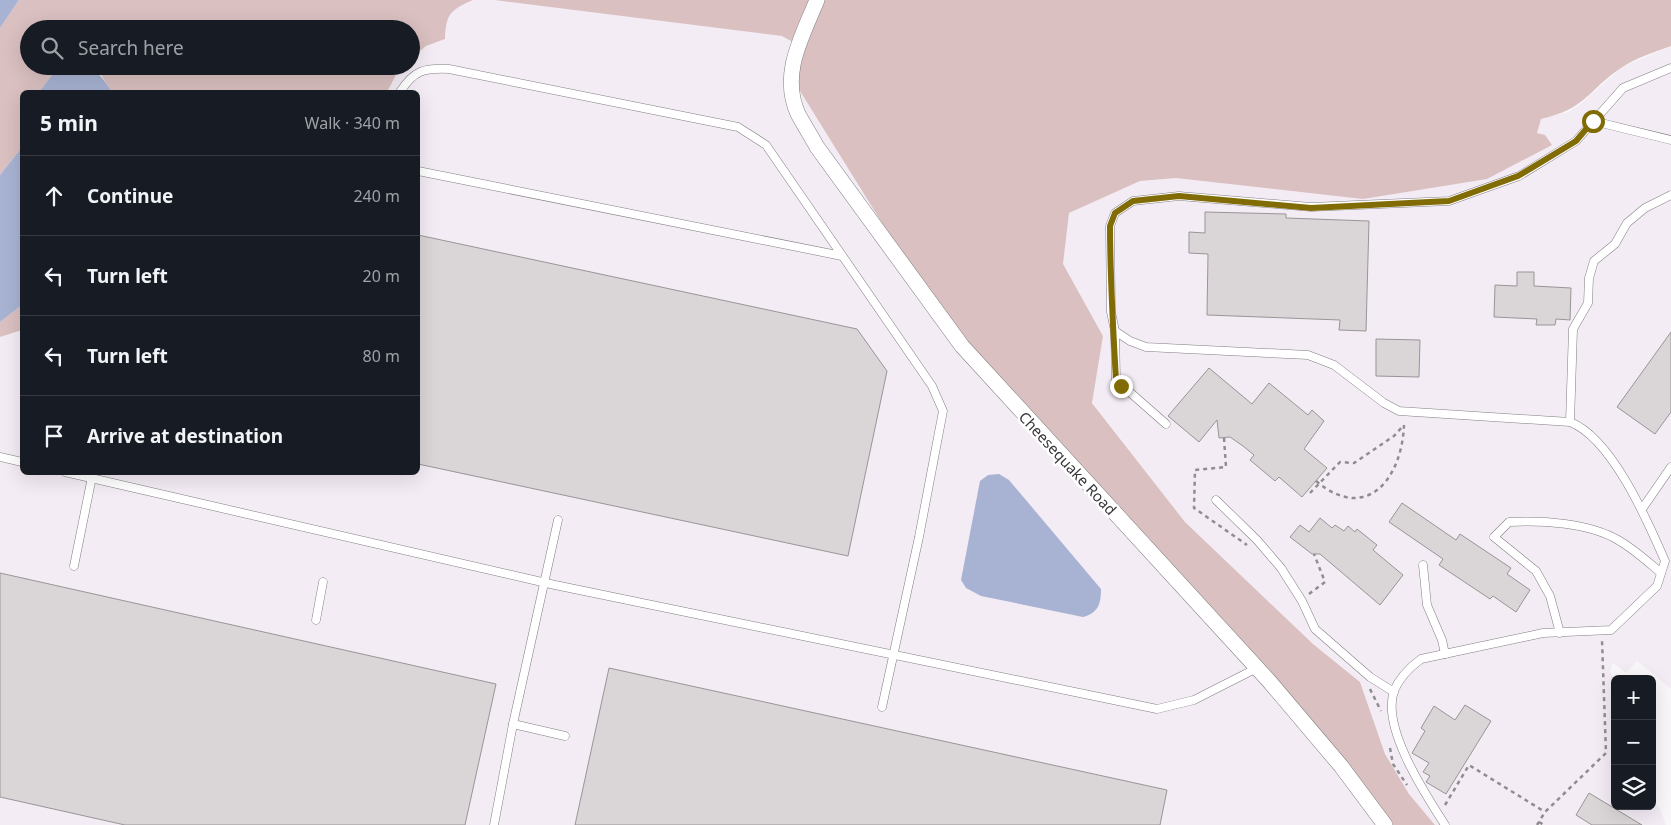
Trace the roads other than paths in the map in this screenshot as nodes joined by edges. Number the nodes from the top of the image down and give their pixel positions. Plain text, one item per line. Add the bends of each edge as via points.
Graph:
1 (817, 0) edge
2 (1671, 68) edge
3 (420, 72) edge
4 (415, 75) edge
5 (401, 90) edge
6 (1593, 121) junction
7 (1671, 140) edge
8 (420, 171) edge
9 (1671, 195) edge
10 (842, 256) junction
11 (1115, 331) junction
12 (1570, 422) junction
13 (1166, 424) dead end
14 (0, 457) edge
15 (20, 462) edge
16 (1671, 467) edge
17 (92, 476) edge
18 (1216, 500) dead end
19 (1642, 509) junction
20 (558, 520) dead end
21 (1668, 564) edge
22 (74, 566) dead end
23 (1423, 566) dead end
24 (1661, 573) junction
25 (323, 582) dead end
26 (544, 582) junction
27 (316, 620) dead end
28 (1560, 633) junction
29 (1445, 654) junction
30 (892, 655) junction
31 (1257, 668) junction
32 (1394, 692) junction
33 (882, 707) dead end
34 (513, 724) junction
35 (565, 736) dead end
36 (494, 825) edge
37 (1385, 825) edge
38 (1445, 825) edge

1 - 31 street, Cheesequake Road via 794,56 790,75 797,112 817,148 962,346
2 - 6 lane via 1623,88
3 - 10 lane via 426,68 449,69 738,127 766,145
4 - 5 lane
6 - 7 lane
6 - 11 lane via 1576,141 1518,176 1449,201 1311,208 1179,196 1133,201 1115,213 1110,226 1111,312
8 - 10 lane
9 - 12 lane via 1645,208 1627,223 1614,244 1594,261 1589,278 1588,303 1573,329
10 - 30 lane via 932,386 942,411 919,537
11 - 12 lane via 1146,347 1308,355 1334,365 1399,411
11 - 13 lane via 1116,380
12 - 19 lane via 1599,444
14 - 15 lane
16 - 19 lane
17 - 22 lane
17 - 26 lane
18 - 32 lane via 1281,568 1316,629 1370,677
19 - 21 lane
20 - 26 lane
21 - 24 lane
23 - 29 lane via 1426,605
24 - 28 lane via 1657,586 1611,630
24 - 28 lane via 1618,539 1580,527 1537,521 1509,522 1494,537 1536,571 1550,596
25 - 27 lane
26 - 30 lane
26 - 34 lane
28 - 29 lane via 1543,633
29 - 32 lane via 1421,659 1410,667
30 - 31 lane via 1157,709 1194,700
30 - 33 lane
31 - 37 street, Cheesequake Road via 1306,723
32 - 38 lane via 1392,707 1398,736 1410,766
34 - 35 lane
34 - 36 lane

